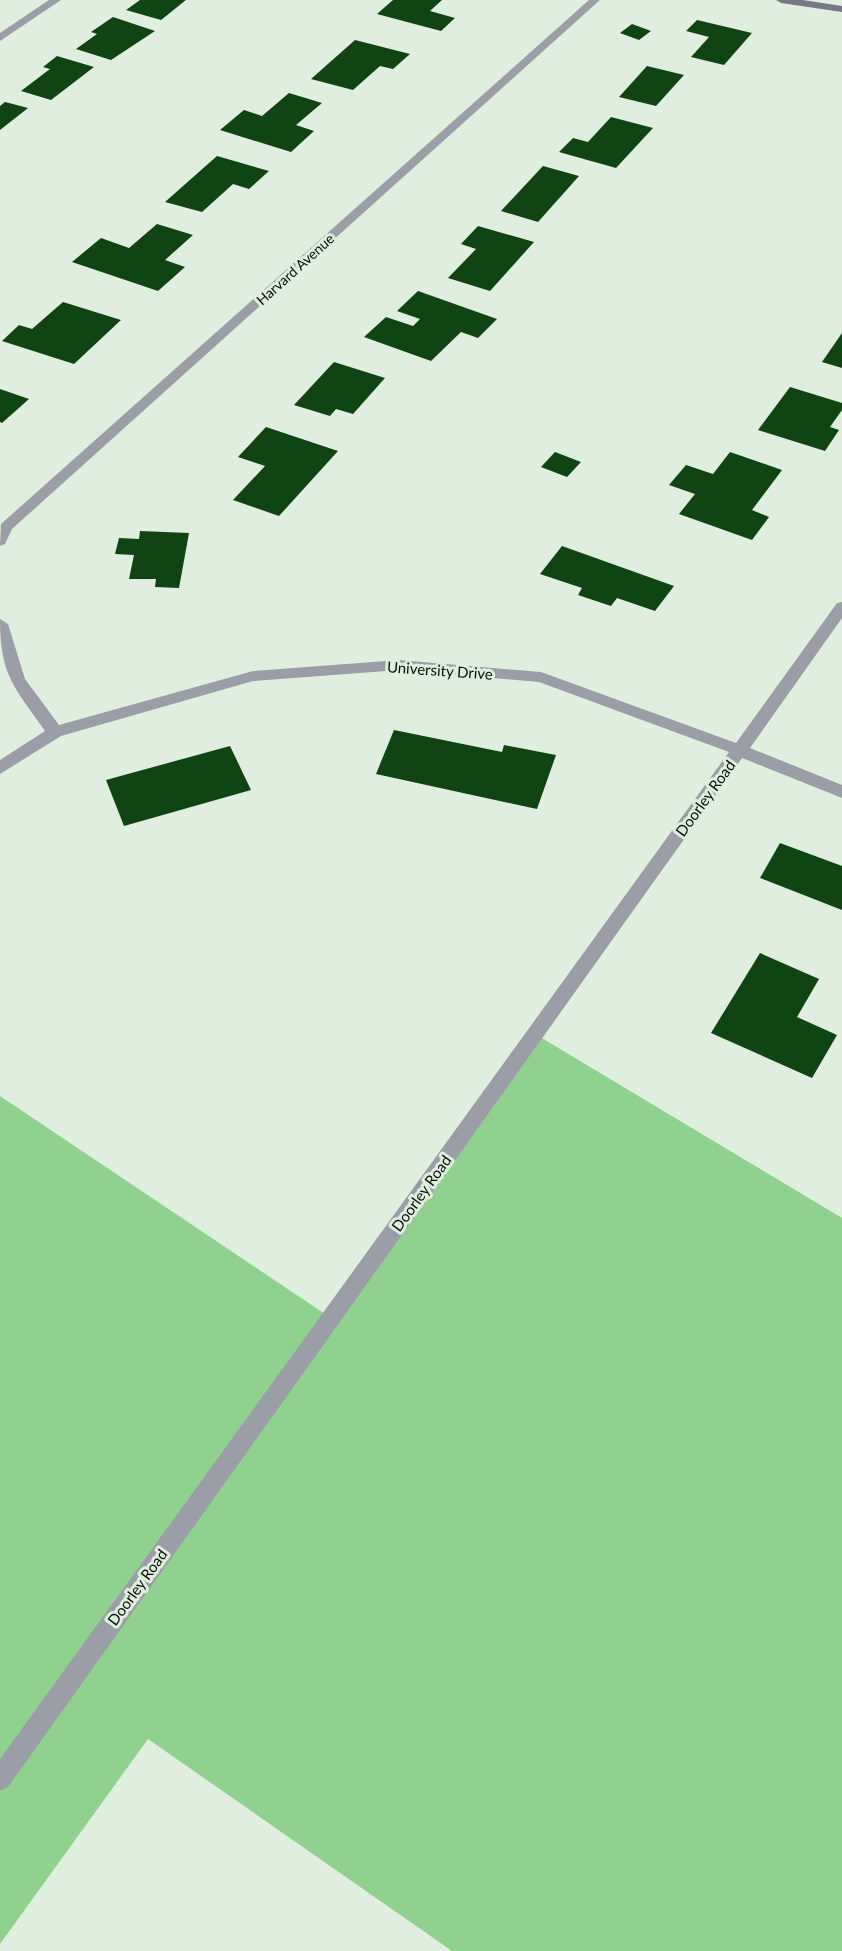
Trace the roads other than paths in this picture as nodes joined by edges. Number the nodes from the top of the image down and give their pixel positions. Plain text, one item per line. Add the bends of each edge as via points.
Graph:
1 (56, 0) edge
2 (595, 0) edge
3 (781, 0) edge
4 (842, 9) edge
5 (0, 38) edge
6 (0, 541) edge
7 (842, 607) edge
8 (0, 624) edge
9 (55, 732) junction
10 (739, 750) junction
11 (0, 768) edge
12 (842, 792) edge
13 (0, 1779) edge

1 - 5 street
2 - 6 street, Harvard Avenue via 6,527
3 - 4 main road
7 - 10 street, Doorley Road
8 - 9 street via 17,680
9 - 10 street, University Drive via 254,676 399,665 541,677
9 - 11 street, University Drive
10 - 12 street, University Drive
10 - 13 street, Doorley Road

